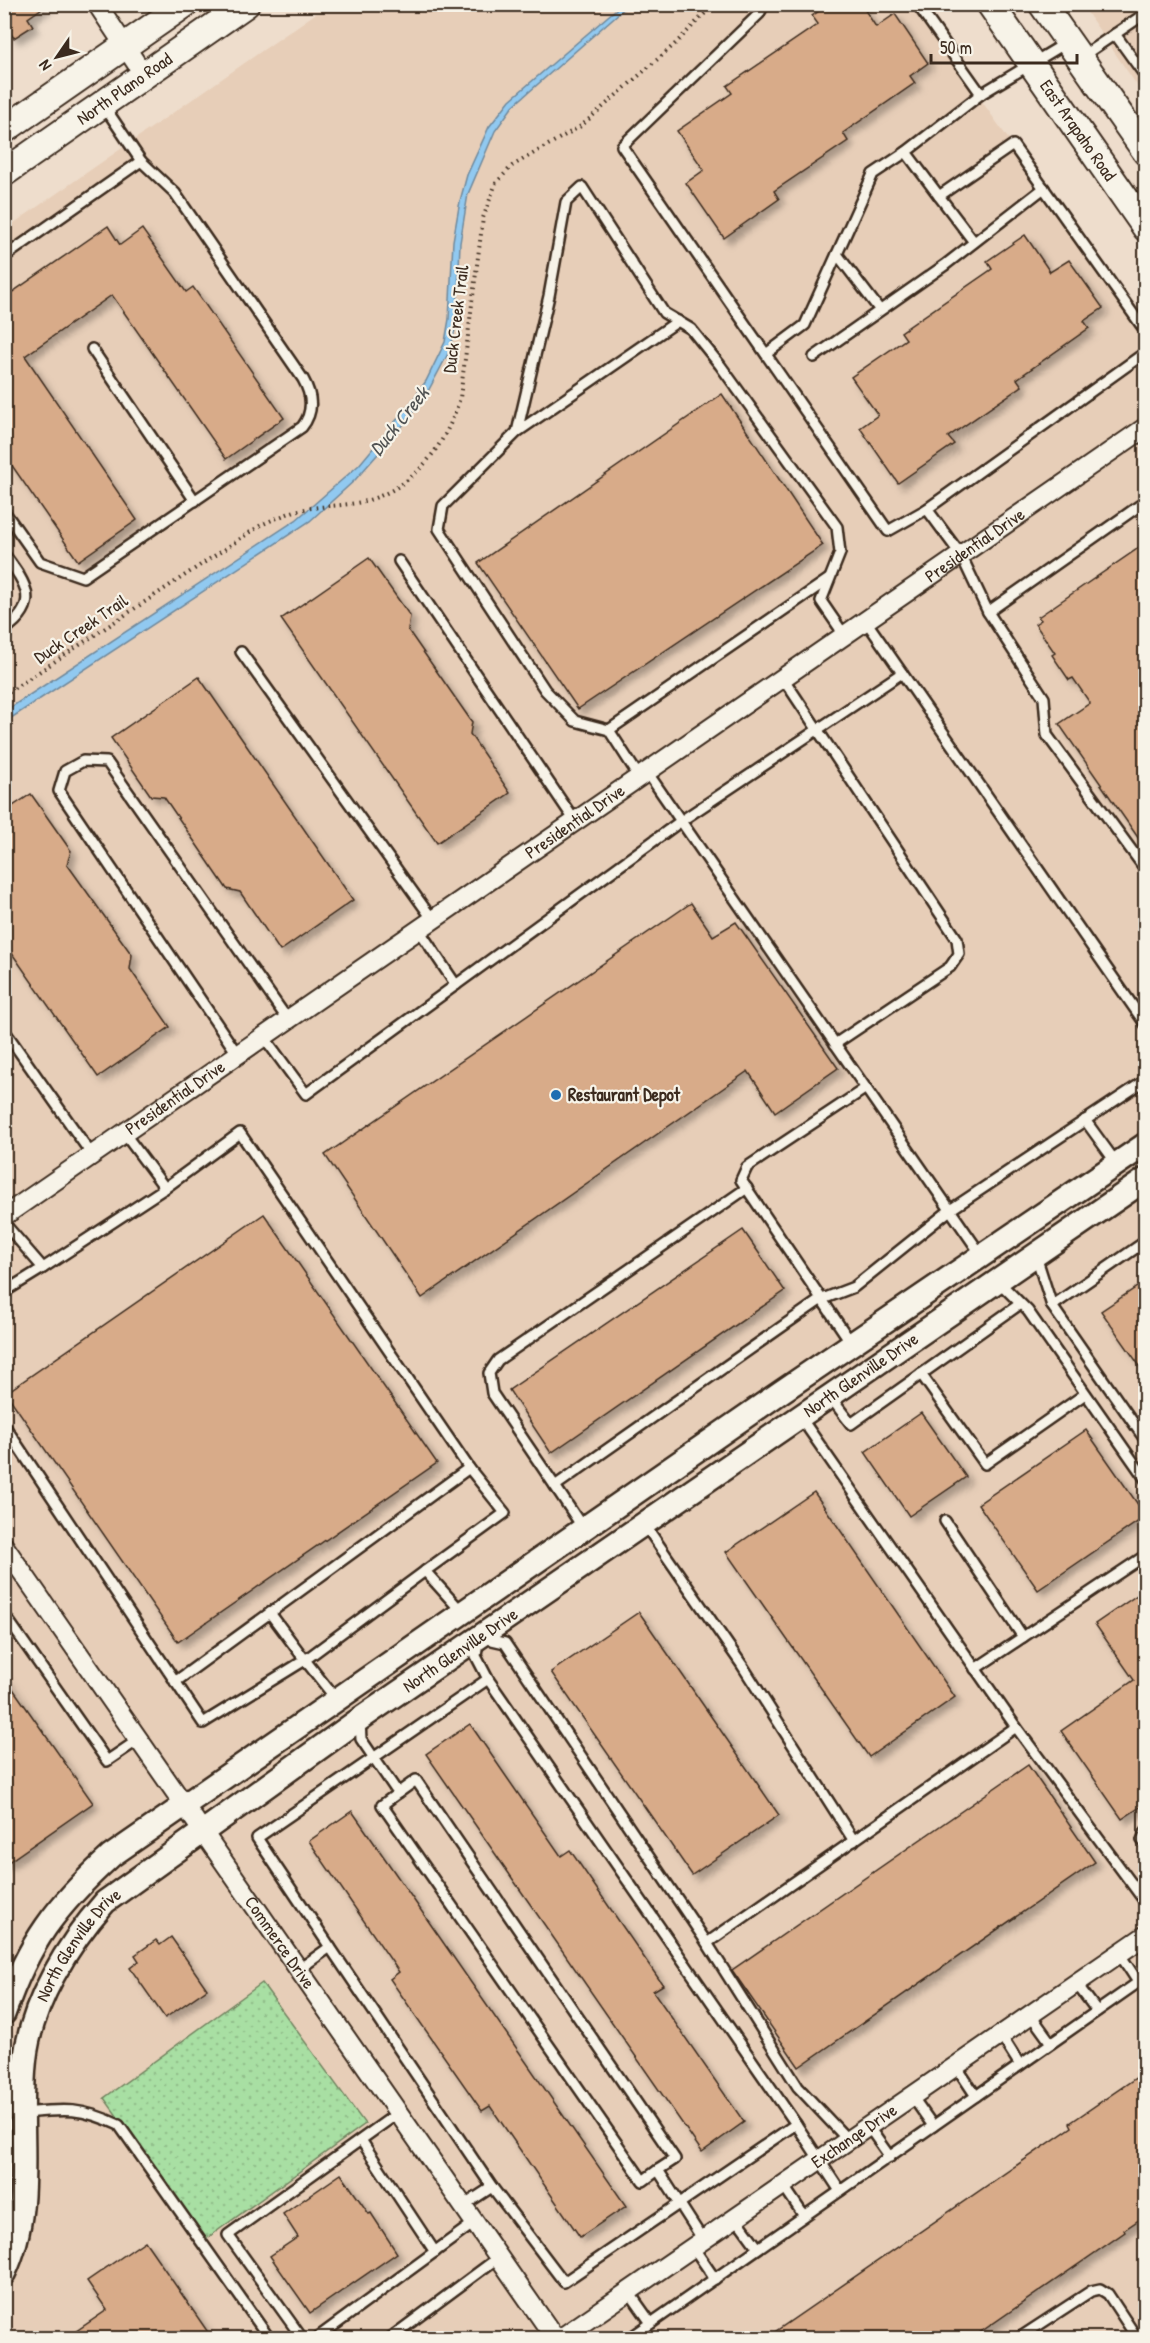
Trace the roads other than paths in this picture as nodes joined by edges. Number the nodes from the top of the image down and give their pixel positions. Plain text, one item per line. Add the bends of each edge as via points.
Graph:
1 (97, 4) edge
2 (185, 4) edge
3 (246, 4) edge
4 (764, 4) edge
5 (917, 4) edge
6 (990, 4) edge
7 (1042, 4) edge
8 (1146, 13) edge
9 (1115, 34) junction
10 (125, 47) junction
11 (1073, 50) junction
12 (1032, 64) junction
13 (144, 75) junction
14 (1146, 77) edge
15 (981, 94) junction
16 (102, 104) junction
17 (4, 130) edge
18 (906, 152) junction
19 (1146, 152) edge
20 (141, 161) junction
21 (4, 173) edge
22 (1044, 188) junction
23 (939, 196) junction
24 (1146, 228) edge
25 (974, 242) junction
26 (837, 254) junction
27 (4, 257) edge
28 (879, 309) junction
29 (678, 321) junction
30 (1146, 332) edge
31 (92, 349) dead end
32 (1146, 352) edge
33 (766, 354) junction
34 (814, 357) dead end
35 (1146, 427) edge
36 (517, 432) junction
37 (195, 501) junction
38 (1146, 501) edge
39 (927, 510) junction
40 (4, 511) edge
41 (4, 554) edge
42 (962, 555) junction
43 (399, 561) dead end
44 (829, 579) junction
45 (988, 612) junction
46 (866, 621) junction
47 (4, 630) edge
48 (845, 636) junction
49 (241, 652) dead end
50 (902, 674) junction
51 (783, 678) junction
52 (818, 728) junction
53 (609, 730) junction
54 (643, 775) junction
55 (575, 821) junction
56 (681, 821) junction
57 (1146, 870) edge
58 (426, 925) junction
59 (456, 985) junction
60 (288, 1020) junction
61 (1146, 1025) edge
62 (4, 1030) edge
63 (264, 1037) junction
64 (835, 1044) junction
65 (238, 1054) junction
66 (1146, 1080) edge
67 (866, 1088) junction
68 (1085, 1120) junction
69 (124, 1133) junction
70 (1146, 1144) edge
71 (92, 1155) junction
72 (1117, 1164) junction
73 (1146, 1179) edge
74 (165, 1188) junction
75 (747, 1188) junction
76 (950, 1210) junction
77 (4, 1216) edge
78 (4, 1223) edge
79 (1019, 1230) junction
80 (1146, 1241) edge
81 (981, 1256) junction
82 (1035, 1256) junction
83 (43, 1268) junction
84 (999, 1281) junction
85 (4, 1292) edge
86 (820, 1300) junction
87 (1020, 1304) junction
88 (1052, 1306) junction
89 (852, 1344) junction
90 (921, 1374) junction
91 (781, 1392) junction
92 (1085, 1394) junction
93 (831, 1398) junction
94 (801, 1418) junction
95 (4, 1425) edge
96 (1146, 1441) edge
97 (469, 1468) junction
98 (1146, 1480) edge
99 (555, 1486) junction
100 (945, 1521) dead end
101 (645, 1526) junction
102 (583, 1528) junction
103 (4, 1546) edge
104 (1146, 1555) edge
105 (425, 1570) junction
106 (462, 1612) junction
107 (270, 1613) junction
108 (4, 1614) edge
109 (479, 1637) junction
110 (1023, 1637) junction
111 (305, 1660) junction
112 (975, 1669) junction
113 (372, 1674) junction
114 (488, 1679) junction
115 (175, 1682) junction
116 (336, 1699) junction
117 (360, 1719) junction
118 (1016, 1727) junction
119 (138, 1740) junction
120 (374, 1758) junction
121 (398, 1793) junction
122 (183, 1805) junction
123 (201, 1831) junction
124 (1146, 1831) edge
125 (854, 1841) junction
126 (1146, 1845) edge
127 (1146, 1904) edge
128 (1146, 1935) edge
129 (707, 1943) junction
130 (330, 1947) junction
131 (1119, 1953) junction
132 (298, 1970) junction
133 (1142, 1980) edge
134 (10, 1981) edge
135 (1076, 1983) junction
136 (1097, 2011) junction
137 (4, 2013) edge
138 (1030, 2014) junction
139 (1001, 2035) junction
140 (1051, 2043) junction
141 (1020, 2065) junction
142 (956, 2066) junction
143 (912, 2096) junction
144 (976, 2096) junction
145 (24, 2112) junction
146 (398, 2113) junction
147 (796, 2124) junction
148 (933, 2126) junction
149 (868, 2127) junction
150 (361, 2140) junction
151 (848, 2140) junction
152 (890, 2157) junction
153 (820, 2160) junction
154 (658, 2170) junction
155 (783, 2185) junction
156 (492, 2187) junction
157 (840, 2191) junction
158 (680, 2203) junction
159 (463, 2206) junction
160 (804, 2216) junction
161 (736, 2217) junction
162 (474, 2223) junction
163 (698, 2244) junction
164 (758, 2248) junction
165 (435, 2252) junction
166 (499, 2257) junction
167 (4, 2273) edge
168 (715, 2279) junction
169 (629, 2292) junction
170 (651, 2323) junction
171 (270, 2338) edge
172 (302, 2338) edge
173 (316, 2338) edge
174 (390, 2338) edge
175 (555, 2338) edge
176 (561, 2338) edge
177 (630, 2338) edge
178 (1019, 2338) edge
179 (1137, 2338) edge

1 - 10 street
2 - 10 main road, North Plano Road
3 - 13 main road, North Plano Road
4 - 33 lane via 759,14 622,146
5 - 15 lane
6 - 12 main road, East Arapaho Road
7 - 11 main road
8 - 9 lane
9 - 11 lane
9 - 14 lane
10 - 13 street
10 - 17 main road, North Plano Road
11 - 12 lane
11 - 19 main road
12 - 15 lane
12 - 24 main road, East Arapaho Road
13 - 16 main road, North Plano Road
15 - 18 lane
16 - 20 lane
16 - 21 main road, North Plano Road
18 - 23 lane
18 - 26 lane via 873,174
20 - 27 lane
20 - 37 lane via 175,193 310,391 309,413 302,427
22 - 23 lane via 1013,145
22 - 25 lane
22 - 30 lane
23 - 25 lane
25 - 28 lane
26 - 28 lane
26 - 33 lane via 805,325
28 - 34 lane
29 - 36 lane
29 - 36 lane via 664,313 582,187 566,202
29 - 44 lane via 691,329 720,364 837,527 840,553
31 - 37 lane
32 - 39 lane
33 - 39 lane via 888,531
35 - 42 street, Presidential Drive
36 - 53 lane via 443,506 439,529 545,690 575,721
37 - 40 lane via 83,577 39,562
38 - 45 lane
39 - 42 lane
41 - 47 lane via 22,578 28,594 20,618
42 - 45 lane
42 - 46 street, Presidential Drive
43 - 55 lane
44 - 48 lane via 821,601
44 - 53 lane
45 - 57 lane via 1044,698 1047,735
46 - 48 street, Presidential Drive
46 - 50 lane
48 - 51 street, Presidential Drive
49 - 58 lane
50 - 52 lane
50 - 61 lane
51 - 52 lane
51 - 54 street, Presidential Drive
52 - 56 lane
52 - 64 lane via 957,939 959,954 950,967
53 - 54 lane
54 - 55 street, Presidential Drive
54 - 56 lane
55 - 58 street, Presidential Drive
56 - 59 lane
56 - 64 lane
58 - 59 lane
58 - 60 street, Presidential Drive
59 - 63 lane via 306,1094
60 - 63 street, Presidential Drive
60 - 65 lane via 107,762 83,761 65,771 58,791
62 - 71 lane
63 - 65 street, Presidential Drive
64 - 67 lane
65 - 69 street, Presidential Drive
66 - 68 lane
67 - 75 lane via 747,1167 741,1180
67 - 76 lane
68 - 72 lane
68 - 76 lane
69 - 71 street, Presidential Drive
69 - 74 lane
70 - 72 street, North Glenville Drive
71 - 77 street, Presidential Drive
72 - 79 street, North Glenville Drive
73 - 82 street, North Glenville Drive
74 - 83 lane
74 - 97 lane via 240,1133
75 - 86 lane
75 - 99 lane via 498,1360 489,1373 492,1393
76 - 81 lane
76 - 86 lane via 854,1287
78 - 83 lane
79 - 81 street, North Glenville Drive
79 - 82 street
80 - 88 lane
81 - 84 street
81 - 89 street, North Glenville Drive
82 - 84 street, North Glenville Drive
82 - 88 lane
83 - 85 lane
84 - 87 lane
84 - 93 street, North Glenville Drive
86 - 89 lane
86 - 99 lane
87 - 90 lane
87 - 92 lane
88 - 96 lane
89 - 91 street, North Glenville Drive
90 - 92 lane via 985,1464
90 - 93 lane via 851,1424
91 - 94 street
91 - 102 street, North Glenville Drive
92 - 98 lane
93 - 94 street, North Glenville Drive
94 - 101 street, North Glenville Drive
94 - 112 lane
95 - 115 lane
97 - 105 lane via 505,1513
97 - 107 lane
99 - 102 lane
100 - 110 lane
101 - 109 street, North Glenville Drive
101 - 125 lane via 742,1665
102 - 106 street, North Glenville Drive
103 - 119 street, Commerce Drive
104 - 110 lane
105 - 106 lane
105 - 111 lane
106 - 109 street
106 - 113 street, North Glenville Drive
107 - 111 lane
107 - 115 lane
108 - 119 lane via 106,1761
109 - 114 lane via 476,1656
109 - 117 street, North Glenville Drive
109 - 129 lane via 505,1643
110 - 112 lane
111 - 115 lane via 203,1723
111 - 116 lane
112 - 118 lane
113 - 116 street, North Glenville Drive
113 - 117 street via 364,1692
114 - 120 lane
114 - 147 lane
116 - 122 street, North Glenville Drive
117 - 120 lane via 361,1739
117 - 123 street, North Glenville Drive
118 - 125 lane
118 - 127 lane
119 - 122 street, Commerce Drive
120 - 121 lane
120 - 130 lane via 257,1838
121 - 154 lane via 382,1805 643,2181
121 - 154 lane via 416,1780 423,1790 675,2159
122 - 123 street, Commerce Drive
122 - 134 street, North Glenville Drive via 111,1856 78,1886 50,1918
123 - 132 street, Commerce Drive
123 - 145 street, North Glenville Drive via 105,1902 64,1954 36,2018 25,2059
124 - 126 lane via 1142,1840
125 - 129 lane
128 - 131 street, Exchange Drive
129 - 151 lane via 798,2087
130 - 132 lane
130 - 156 lane
131 - 133 lane
131 - 135 street, Exchange Drive
132 - 146 street, Commerce Drive
133 - 136 lane
134 - 137 street, North Glenville Drive
135 - 136 lane
135 - 138 street, Exchange Drive
136 - 140 lane
138 - 139 street, Exchange Drive
138 - 140 lane
139 - 141 lane
139 - 142 street, Exchange Drive
140 - 141 lane
141 - 144 lane
142 - 143 street, Exchange Drive
142 - 144 lane
143 - 148 lane
143 - 149 street, Exchange Drive
144 - 148 lane
145 - 167 street, North Glenville Drive via 18,2227
145 - 171 lane via 67,2108 92,2113 119,2125
146 - 150 lane
146 - 159 street, Commerce Drive
147 - 153 lane
147 - 158 lane
148 - 152 lane
149 - 151 street, Exchange Drive
149 - 152 lane
150 - 165 lane
150 - 172 lane via 228,2235
151 - 153 street, Exchange Drive
152 - 157 lane
153 - 155 street, Exchange Drive
153 - 157 lane
154 - 158 lane
155 - 160 lane
155 - 161 street, Exchange Drive
156 - 158 lane via 564,2282
156 - 159 lane
157 - 160 lane
158 - 163 lane
159 - 162 street, Commerce Drive
160 - 164 lane
161 - 163 street, Exchange Drive
161 - 164 lane
162 - 165 lane
162 - 166 street, Commerce Drive
163 - 168 lane
163 - 169 street, Exchange Drive
164 - 168 lane
165 - 173 lane
166 - 174 lane
166 - 175 street, Commerce Drive
168 - 170 lane
169 - 170 lane
169 - 176 street, Exchange Drive
170 - 177 lane
178 - 179 lane via 1090,2291 1100,2289 1108,2294

